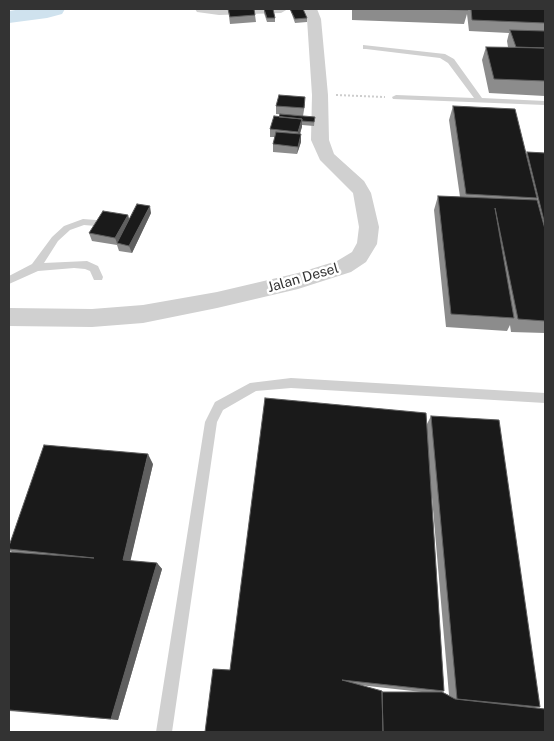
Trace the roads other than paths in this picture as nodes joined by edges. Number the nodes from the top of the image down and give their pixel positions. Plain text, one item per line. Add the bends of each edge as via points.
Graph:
1 (202, 9) edge
2 (281, 9) edge
3 (310, 9) edge
4 (366, 48) dead end
5 (396, 97) road end
6 (479, 100) junction
7 (545, 102) edge
8 (96, 223) edge
9 (36, 266) junction
10 (98, 277) dead end
11 (9, 280) edge
12 (9, 317) edge
13 (545, 398) edge
14 (164, 732) edge

1 - 2 street
3 - 12 street, Jalan Desel via 314,19 320,95 320,140 326,156 357,184 369,227 367,244 359,257 344,267 306,279 142,314 92,318
4 - 6 lane via 442,56 451,61
5 - 6 lane
6 - 7 lane
8 - 9 lane via 84,222 67,228
9 - 10 lane via 87,265
9 - 11 lane
13 - 14 lane via 291,383 254,386 219,406 211,422

